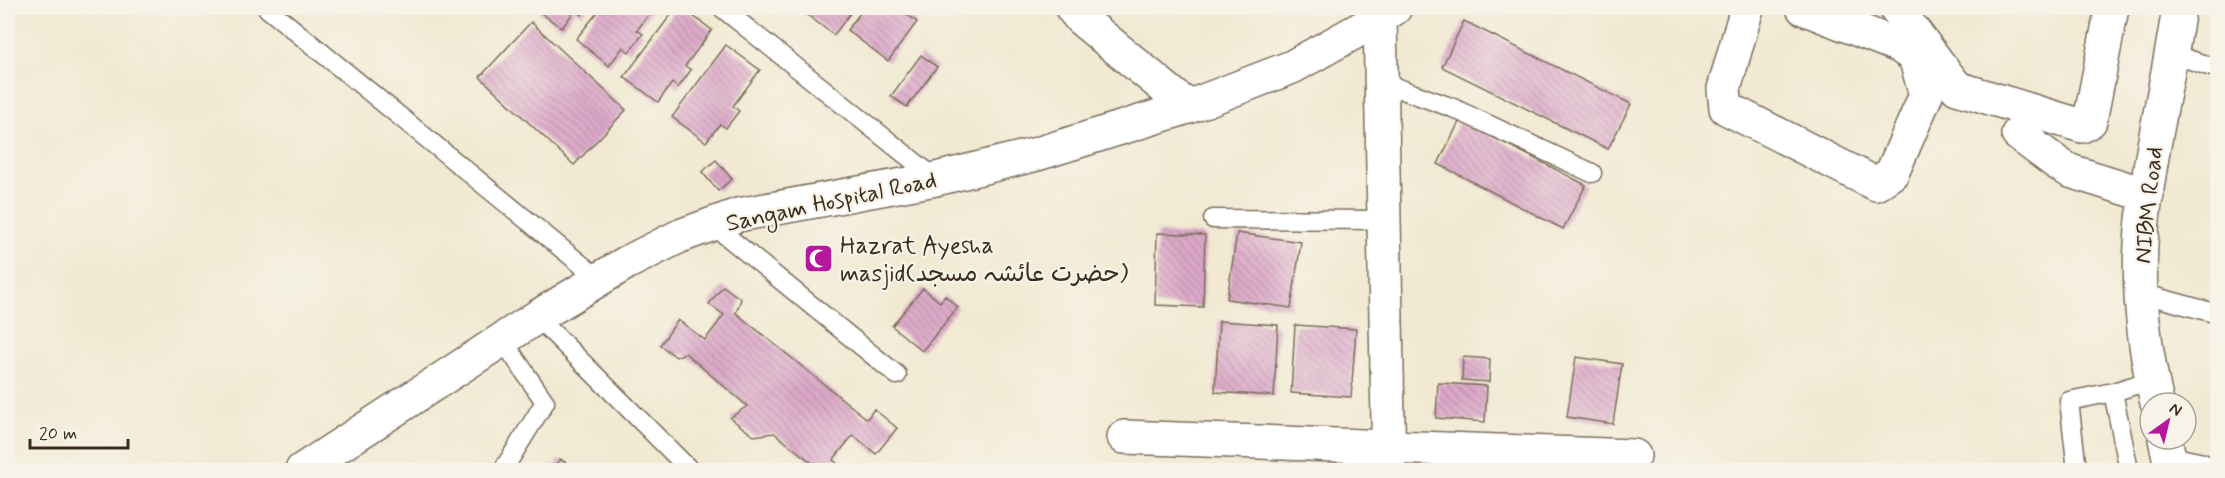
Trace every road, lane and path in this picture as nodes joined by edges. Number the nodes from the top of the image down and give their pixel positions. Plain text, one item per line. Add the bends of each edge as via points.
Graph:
1 (267, 8) edge
2 (722, 8) edge
3 (1072, 8) edge
4 (1747, 8) edge
5 (1803, 8) edge
6 (1896, 8) edge
7 (2112, 8) edge
8 (2179, 8) edge
9 (1387, 13) edge
10 (2172, 54) junction
11 (2217, 69) edge
12 (1381, 82) junction
13 (1188, 107) junction
14 (2018, 134) dead end
15 (1592, 172) dead end
16 (936, 179) junction
17 (2147, 195) junction
18 (1213, 219) dead end
19 (1384, 219) junction
20 (713, 225) junction
21 (599, 279) junction
22 (2141, 293) junction
23 (2217, 314) edge
24 (537, 317) junction
25 (502, 339) junction
26 (897, 375) dead end
27 (2154, 391) edge
28 (2113, 392) junction
29 (2138, 392) edge
30 (1124, 437) dead end
31 (1634, 456) dead end
32 (1389, 459) edge
33 (302, 471) edge
34 (503, 471) edge
35 (690, 471) edge
36 (2077, 471) edge
37 (2129, 471) edge

1 - 21 lane
2 - 16 lane
3 - 13 street
4 - 5 street via 1724,89 1726,108 1876,184 1892,173 1926,94 1916,57 1899,46
6 - 7 street via 1957,88 2082,126 2090,121
8 - 10 street, NIBM Road
9 - 12 street
9 - 13 street, Sangam Hospital Road via 1292,67
10 - 11 lane
10 - 17 street, NIBM Road
12 - 15 lane via 1453,108
12 - 19 street
13 - 16 street, Sangam Hospital Road via 1037,154
14 - 17 street via 2070,171
16 - 20 street, Sangam Hospital Road via 738,215
17 - 22 street, NIBM Road
18 - 19 lane
19 - 32 street
20 - 21 street, Sangam Hospital Road via 680,236
20 - 26 lane
21 - 24 street, Sangam Hospital Road
22 - 23 lane
22 - 27 street, NIBM Road
24 - 25 street, Sangam Hospital Road
24 - 35 lane
25 - 33 street, Sangam Hospital Road
25 - 34 lane via 545,402
28 - 29 lane
28 - 36 lane via 2069,401
28 - 37 lane
30 - 32 street
31 - 32 street

